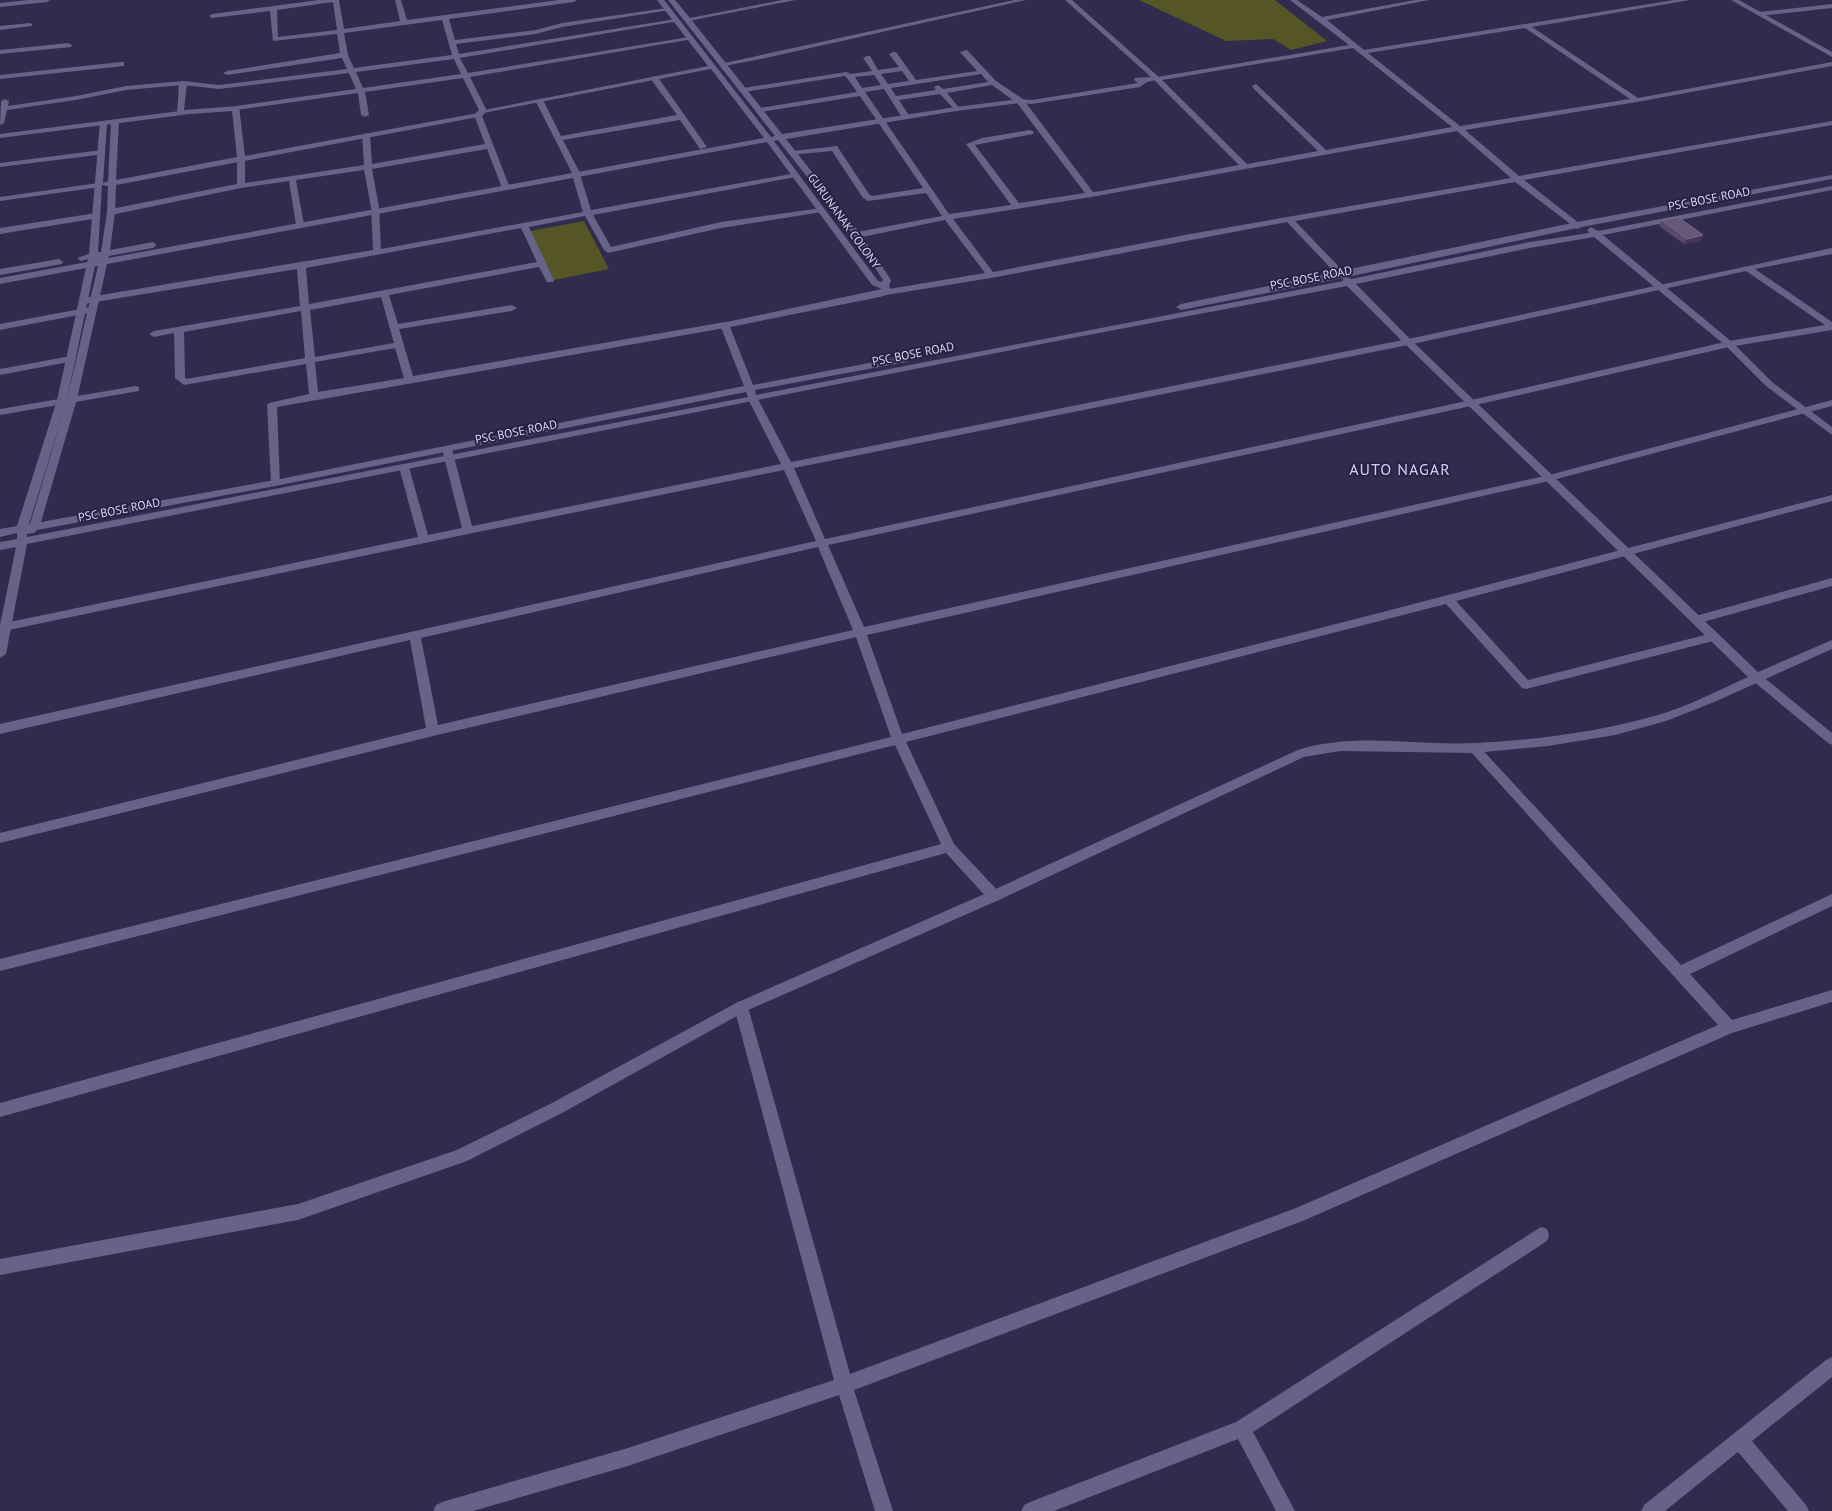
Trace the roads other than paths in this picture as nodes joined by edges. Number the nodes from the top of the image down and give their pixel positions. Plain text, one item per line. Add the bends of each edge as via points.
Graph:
1 (44, 0) edge
2 (336, 0) edge
3 (406, 0) edge
4 (509, 0) edge
5 (574, 0) edge
6 (660, 0) edge
7 (672, 0) edge
8 (793, 0) edge
9 (1024, 0) edge
10 (1068, 0) edge
11 (1293, 0) edge
12 (1426, 0) edge
13 (1685, 0) edge
14 (1734, 0) edge
15 (398, 1) edge
16 (0, 5) edge
17 (1832, 6) edge
18 (272, 8) junction
19 (513, 9) junction
20 (667, 10) junction
21 (1759, 14) junction
22 (212, 16) dead end
23 (445, 18) junction
24 (1321, 19) junction
25 (689, 20) junction
26 (677, 22) junction
27 (404, 23) junction
28 (30, 25) dead end
29 (1525, 25) junction
30 (0, 28) edge
31 (340, 33) junction
32 (689, 39) junction
33 (452, 42) junction
34 (68, 45) dead end
35 (590, 45) junction
36 (1353, 46) junction
37 (0, 52) edge
38 (964, 52) dead end
39 (1363, 52) junction
40 (893, 54) dead end
41 (344, 55) junction
42 (1832, 55) edge
43 (456, 56) junction
44 (867, 58) dead end
45 (121, 64) dead end
46 (724, 64) junction
47 (1832, 64) edge
48 (712, 67) junction
49 (904, 68) junction
50 (351, 70) junction
51 (876, 72) junction
52 (983, 72) junction
53 (227, 73) dead end
54 (465, 76) junction
55 (850, 76) junction
56 (0, 78) edge
57 (654, 78) junction
58 (1157, 79) junction
59 (932, 80) junction
60 (914, 82) junction
61 (183, 83) junction
62 (993, 83) junction
63 (886, 86) junction
64 (1256, 86) dead end
65 (744, 90) junction
66 (361, 91) junction
67 (861, 92) junction
68 (942, 92) junction
69 (894, 99) junction
70 (1637, 100) junction
71 (1020, 101) junction
72 (540, 102) junction
73 (2, 105) edge
74 (236, 108) junction
75 (956, 109) junction
76 (760, 110) junction
77 (481, 113) junction
78 (180, 114) junction
79 (364, 115) dead end
80 (681, 117) junction
81 (906, 117) junction
82 (880, 121) junction
83 (115, 122) junction
84 (0, 123) edge
85 (103, 123) junction
86 (1832, 123) edge
87 (1459, 129) junction
88 (1030, 132) dead end
89 (366, 135) junction
90 (0, 136) edge
91 (780, 136) junction
92 (560, 138) junction
93 (769, 138) junction
94 (490, 146) junction
95 (703, 147) junction
96 (102, 152) junction
97 (1324, 152) junction
98 (793, 153) junction
99 (240, 156) junction
100 (0, 165) edge
101 (1246, 167) junction
102 (368, 168) junction
103 (576, 173) junction
104 (796, 174) junction
105 (1832, 177) edge
106 (292, 178) junction
107 (1517, 179) junction
108 (113, 180) junction
109 (99, 182) junction
110 (505, 185) junction
111 (241, 186) junction
112 (1832, 188) edge
113 (928, 190) junction
114 (1091, 195) junction
115 (0, 199) edge
116 (1017, 206) junction
117 (375, 209) junction
118 (822, 210) junction
119 (111, 212) junction
120 (588, 214) junction
121 (96, 216) junction
122 (948, 217) junction
123 (1290, 220) junction
124 (299, 222) junction
125 (1580, 225) junction
126 (524, 226) junction
127 (0, 231) edge
128 (1596, 234) junction
129 (857, 235) junction
130 (1832, 251) edge
131 (377, 252) junction
132 (104, 258) junction
133 (92, 261) junction
134 (542, 264) junction
135 (301, 266) junction
136 (1748, 268) junction
137 (0, 272) edge
138 (1342, 275) junction
139 (991, 276) junction
140 (550, 280) dead end
141 (0, 282) edge
142 (1350, 283) junction
143 (1661, 288) junction
144 (885, 289) junction
145 (384, 293) junction
146 (87, 306) junction
147 (305, 308) junction
148 (512, 308) dead end
149 (725, 325) junction
150 (394, 327) junction
151 (1831, 327) edge
152 (0, 328) edge
153 (179, 330) junction
154 (154, 334) dead end
155 (1408, 342) junction
156 (1729, 344) junction
157 (399, 345) junction
158 (71, 359) junction
159 (310, 360) junction
160 (0, 372) edge
161 (409, 379) junction
162 (136, 389) dead end
163 (751, 393) junction
164 (314, 396) junction
165 (67, 399) junction
166 (1471, 403) junction
167 (1832, 403) edge
168 (1802, 410) junction
169 (0, 412) edge
170 (1832, 432) edge
171 (448, 454) junction
172 (787, 465) junction
173 (404, 467) junction
174 (1549, 478) junction
175 (275, 483) junction
176 (1832, 498) edge
177 (35, 525) junction
178 (22, 528) junction
179 (468, 530) junction
180 (0, 533) edge
181 (424, 540) junction
182 (22, 542) junction
183 (822, 543) junction
184 (0, 546) edge
185 (1626, 553) junction
186 (1832, 582) edge
187 (1448, 598) junction
188 (1696, 620) junction
189 (4, 627) junction
190 (860, 632) junction
191 (415, 636) junction
192 (1713, 637) junction
193 (1832, 644) edge
194 (0, 654) edge
195 (1757, 678) junction
196 (0, 729) edge
197 (433, 731) junction
198 (898, 739) junction
199 (1832, 740) edge
200 (1474, 748) junction
201 (0, 838) edge
202 (949, 847) junction
203 (994, 896) junction
204 (1832, 900) edge
205 (0, 965) edge
206 (1679, 973) junction
207 (1832, 996) edge
208 (741, 1007) junction
209 (1728, 1028) junction
210 (0, 1110) edge
211 (1541, 1235) dead end
212 (0, 1267) edge
213 (1832, 1366) edge
214 (844, 1385) junction
215 (1242, 1429) junction
216 (1739, 1440) junction
217 (442, 1511) edge
218 (884, 1511) edge
219 (1030, 1511) edge
220 (1286, 1511) edge
221 (1650, 1511) edge
222 (1800, 1511) edge

1 - 16 street
2 - 18 street
2 - 31 street
3 - 15 street
4 - 19 street
5 - 19 street
6 - 20 street, GURUNANAK COLONY
7 - 25 street, GURUNANAK COLONY
8 - 25 street via 736,7
9 - 46 street
10 - 58 street
11 - 24 street
12 - 24 street
13 - 29 street
14 - 21 street
15 - 27 street
17 - 21 street
18 - 22 street
18 - 31 street via 275,40
19 - 23 street
20 - 26 street, GURUNANAK COLONY
20 - 33 street
21 - 42 street
23 - 27 street
23 - 33 street
24 - 36 street
25 - 26 street
25 - 46 street, GURUNANAK COLONY
26 - 32 street, GURUNANAK COLONY
26 - 35 street
27 - 31 street
28 - 30 street
29 - 39 street
29 - 70 street
31 - 41 street
32 - 35 street
32 - 48 street, GURUNANAK COLONY
33 - 43 street
34 - 37 street
35 - 43 street
35 - 54 street
36 - 39 street
36 - 58 street
38 - 52 street
39 - 87 street
40 - 49 street
41 - 50 street
41 - 53 street
43 - 50 street
43 - 54 street
44 - 51 street
45 - 56 street
46 - 65 street, GURUNANAK COLONY
47 - 70 street
48 - 57 street
48 - 93 street, GURUNANAK COLONY
49 - 51 street
49 - 60 street
50 - 61 street via 219,87
50 - 66 street
51 - 55 street
51 - 63 street
52 - 59 street
52 - 62 street
54 - 66 street
54 - 77 street
55 - 65 street via 846,74
55 - 67 street
57 - 72 street
57 - 80 street
58 - 71 street via 1107,91
58 - 101 street
59 - 60 street
59 - 68 street
60 - 63 street
61 - 73 street
61 - 78 street
62 - 68 street
62 - 71 street
63 - 67 street
63 - 69 street
64 - 97 street
65 - 76 street, GURUNANAK COLONY
66 - 74 street
66 - 79 street
67 - 76 street
67 - 82 street
68 - 69 street
68 - 75 street
69 - 81 street
70 - 87 street
71 - 75 street
71 - 114 street
72 - 77 street
72 - 92 street
73 - 84 street
74 - 78 street
74 - 99 street
75 - 81 street
76 - 91 street, GURUNANAK COLONY
77 - 89 street
77 - 94 street
78 - 83 street
80 - 92 street
80 - 95 street
81 - 82 street
82 - 91 street
82 - 113 street
83 - 85 street
83 - 108 street
85 - 90 street
85 - 96 street
86 - 107 street
87 - 97 street
87 - 107 street
88 - 116 street via 970,144
89 - 99 street
89 - 102 street
91 - 93 street
91 - 98 street, GURUNANAK COLONY
92 - 103 street
93 - 95 street
93 - 103 street
93 - 104 street, GURUNANAK COLONY
94 - 102 street
94 - 110 street
95 - 103 street
96 - 100 street
96 - 109 street
97 - 101 street
98 - 113 street via 834,148 871,199
98 - 129 street, GURUNANAK COLONY
99 - 108 street
99 - 111 street
101 - 114 street
102 - 106 street
102 - 117 street
103 - 110 street
103 - 120 street
104 - 118 street, GURUNANAK COLONY
104 - 120 street
105 - 125 street, PSC BOSE ROAD
106 - 111 street
106 - 124 street
107 - 123 street
107 - 125 street
108 - 109 street
108 - 119 street
109 - 115 street
109 - 121 street
110 - 117 street
111 - 119 street
112 - 128 street, PSC BOSE ROAD
113 - 122 street
114 - 116 street
116 - 122 street
117 - 124 street
117 - 131 street
118 - 120 street via 721,225 608,250
118 - 144 street, GURUNANAK COLONY via 875,283
119 - 132 street
120 - 126 street
121 - 127 street
121 - 133 street
122 - 129 street
122 - 139 street
123 - 138 street
123 - 139 street
124 - 132 street
125 - 128 street
125 - 138 street, PSC BOSE ROAD
126 - 131 street
126 - 134 street
128 - 142 street, PSC BOSE ROAD
128 - 143 street
129 - 144 street, GURUNANAK COLONY via 887,280
130 - 136 street
131 - 135 street
132 - 133 street
132 - 146 street
133 - 137 street
133 - 141 street
133 - 146 street
134 - 140 street
134 - 145 street
135 - 146 street
135 - 147 street
136 - 143 street
136 - 151 street
138 - 142 street
138 - 163 street, PSC BOSE ROAD
139 - 144 street
142 - 155 street
142 - 163 street, PSC BOSE ROAD
143 - 155 street
143 - 156 street
144 - 149 street
145 - 147 street
145 - 150 street
146 - 152 street
146 - 158 street
146 - 165 street
147 - 153 street
147 - 159 street
148 - 150 street
149 - 161 street
149 - 163 street
150 - 157 street
151 - 156 street
153 - 154 street
153 - 159 street via 180,378 184,382
155 - 166 street
155 - 172 street
156 - 166 street
156 - 168 street via 1769,384
157 - 159 street
157 - 161 street
158 - 160 street
158 - 165 street
159 - 164 street
161 - 164 street
162 - 165 street
163 - 171 street, PSC BOSE ROAD
163 - 172 street
164 - 175 street via 272,405
165 - 169 street
165 - 177 street
165 - 178 street
166 - 174 street
166 - 183 street
167 - 168 street
168 - 170 street
168 - 174 street
171 - 173 street, PSC BOSE ROAD
171 - 175 street, PSC BOSE ROAD
171 - 179 street
172 - 179 street
172 - 183 street
173 - 181 street
173 - 182 street, PSC BOSE ROAD
174 - 185 street
174 - 190 street
175 - 177 street, PSC BOSE ROAD
176 - 185 street
177 - 178 street, PSC BOSE ROAD
177 - 182 street
178 - 180 street, PSC BOSE ROAD
178 - 182 street
179 - 181 street
181 - 189 street
182 - 184 street, PSC BOSE ROAD
182 - 189 street
183 - 190 street
183 - 191 street
185 - 187 street
185 - 188 street
186 - 188 street
187 - 192 street via 1526,685
187 - 198 street
188 - 192 street
189 - 194 street
190 - 197 street
190 - 198 street
191 - 196 street
191 - 197 street
192 - 195 street
193 - 195 street
195 - 199 street
195 - 200 street via 1662,718 1615,730
197 - 201 street
198 - 202 street
198 - 205 street
200 - 203 street via 1340,746 1302,753
200 - 206 street
202 - 203 street
202 - 210 street
203 - 208 street
204 - 206 street
206 - 209 street
207 - 209 street
208 - 212 street via 557,1108 461,1156 298,1212
208 - 214 street
209 - 214 street via 1299,1215
211 - 215 street
213 - 216 street
214 - 217 street via 628,1457
214 - 218 street
215 - 219 street
215 - 220 street
216 - 221 street
216 - 222 street

